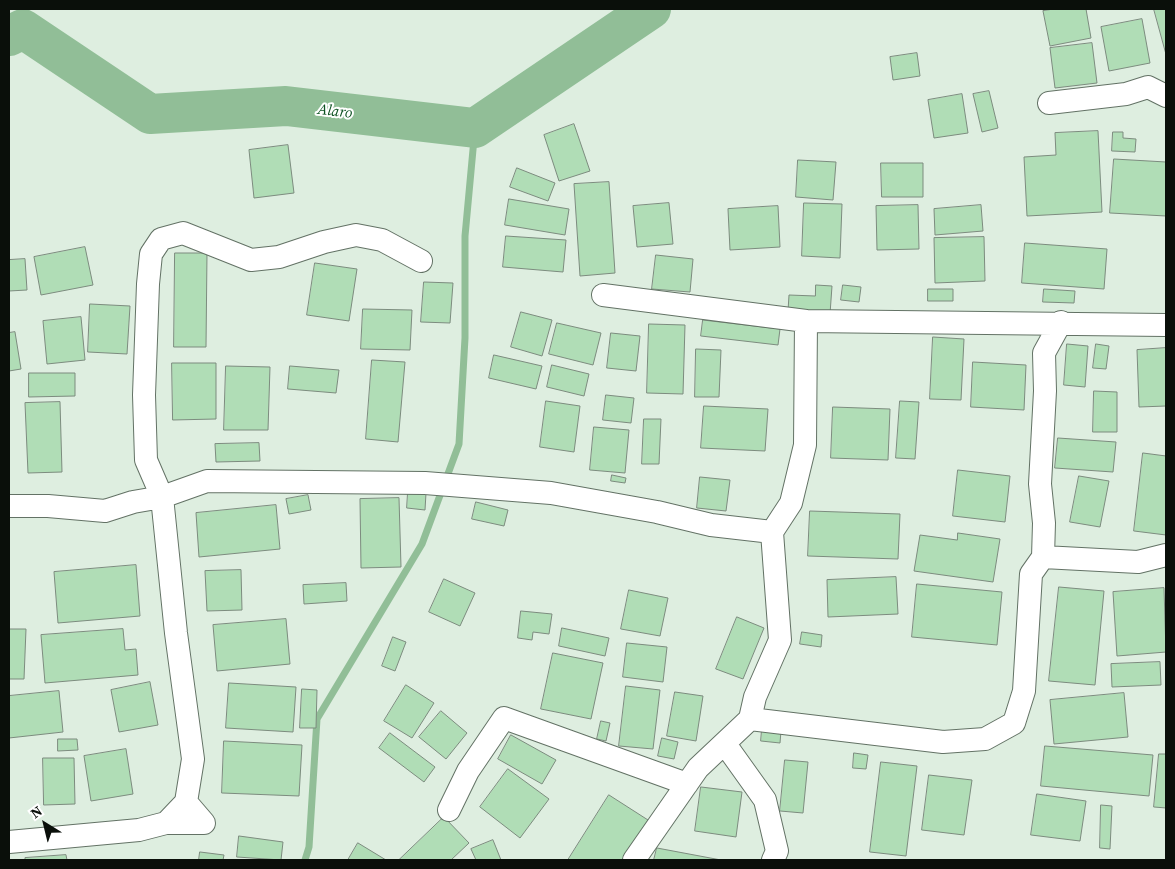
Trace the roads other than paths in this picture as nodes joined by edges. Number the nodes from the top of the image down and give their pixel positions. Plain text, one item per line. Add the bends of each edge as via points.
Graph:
1 (1166, 96) edge
2 (1049, 103) dead end
3 (421, 261) dead end
4 (603, 295) dead end
5 (806, 321) junction
6 (1062, 322) junction
7 (1166, 325) edge
8 (162, 497) junction
9 (9, 506) edge
10 (772, 532) junction
11 (1166, 555) edge
12 (1043, 558) junction
13 (750, 719) junction
14 (725, 744) junction
15 (687, 784) junction
16 (449, 810) dead end
17 (9, 842) edge
18 (634, 860) edge
19 (773, 860) edge

1 - 2 street via 1148,87 1126,94
3 - 8 street via 382,240 356,235 279,257 251,260 183,233 161,239 151,254 144,395 146,460
4 - 5 street
5 - 6 street
5 - 10 street via 804,445 791,503
6 - 7 street
6 - 12 street via 1044,353 1040,484
8 - 9 street via 105,511
8 - 10 street via 207,481 425,483 551,493 711,525
8 - 17 street via 193,759 186,802 166,823 139,830
10 - 13 street via 780,640 755,698
11 - 12 street via 1138,562
12 - 13 street via 1031,574 1024,692 1014,723 986,739 943,742
13 - 14 street
14 - 15 street via 698,768
14 - 19 street via 765,800 777,851
15 - 16 street via 504,718 468,772
15 - 18 street

